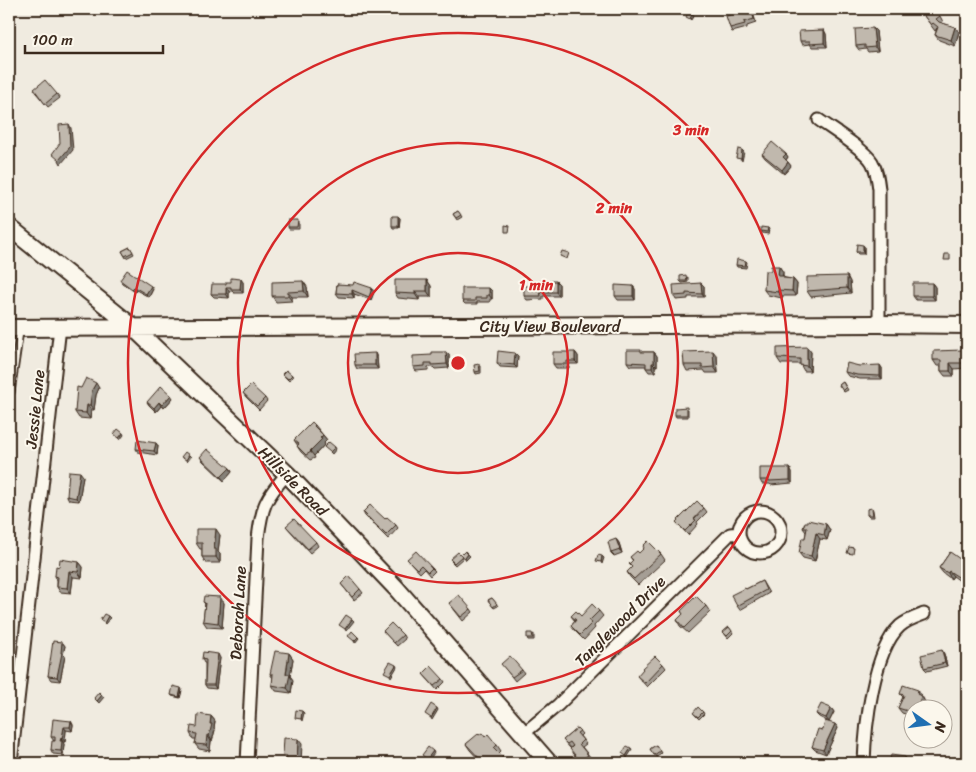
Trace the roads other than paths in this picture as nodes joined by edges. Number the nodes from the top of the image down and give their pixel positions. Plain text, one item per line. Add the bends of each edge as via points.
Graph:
1 (819, 120) dead end
2 (9, 227) edge
3 (879, 324) junction
4 (967, 325) edge
5 (60, 327) junction
6 (14, 328) edge
7 (134, 328) junction
8 (10, 392) dead end
9 (287, 474) junction
10 (739, 533) dead end
11 (924, 614) dead end
12 (523, 734) junction
13 (11, 763) edge
14 (247, 763) edge
15 (549, 763) edge
16 (864, 763) edge

1 - 3 street via 867,156 877,174
2 - 7 street, Hillside Road
3 - 4 street, City View Boulevard
3 - 7 street, City View Boulevard
5 - 6 street, City View Boulevard
5 - 7 street, City View Boulevard
5 - 13 street, Jessie Lane
6 - 8 lane
7 - 9 street, Hillside Road
9 - 12 street, Hillside Road via 396,588
9 - 14 street, Deborah Lane via 266,500 258,538
10 - 12 street, Tanglewood Drive via 730,534 558,705
11 - 16 street via 900,626 885,652 870,703
12 - 15 street, Hillside Road

